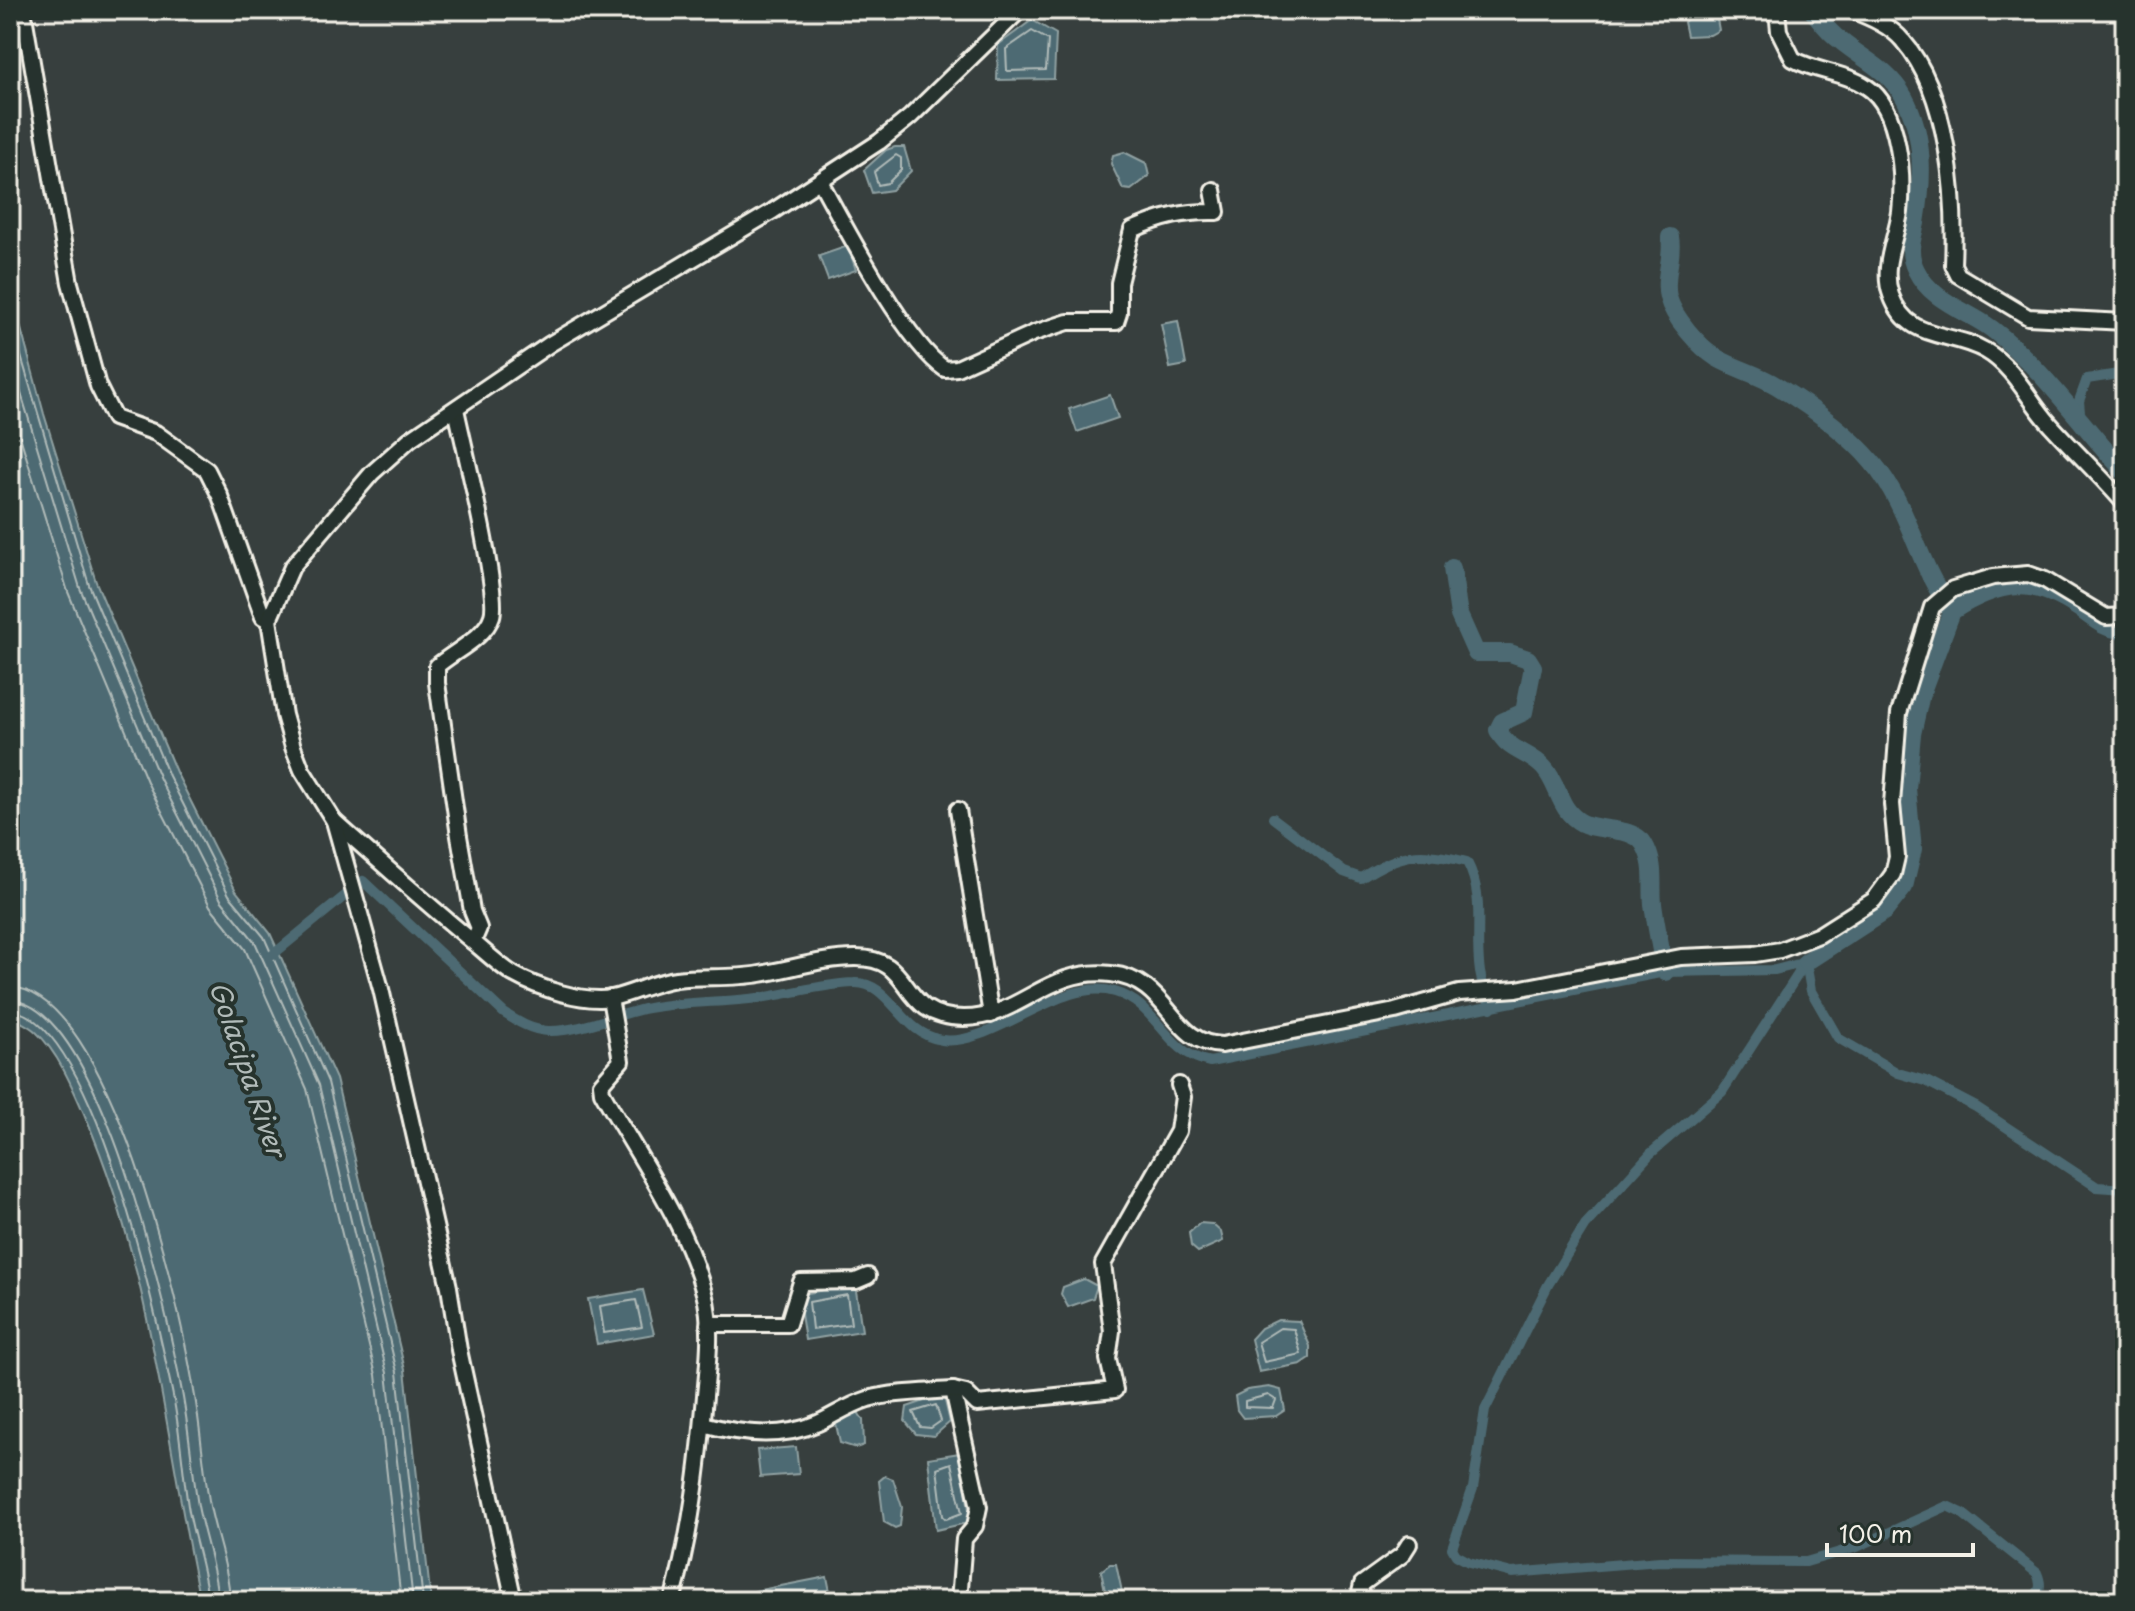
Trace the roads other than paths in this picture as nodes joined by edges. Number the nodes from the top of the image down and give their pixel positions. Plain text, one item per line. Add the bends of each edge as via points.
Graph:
1 (23, 10) edge
2 (1020, 10) edge
3 (1777, 10) edge
4 (1851, 10) edge
5 (820, 181) junction
6 (1213, 190) dead end
7 (2125, 322) edge
8 (456, 409) junction
9 (2125, 504) edge
10 (2125, 616) edge
11 (269, 620) junction
12 (958, 810) dead end
13 (334, 821) junction
14 (473, 942) junction
15 (610, 998) junction
16 (991, 1015) junction
17 (1179, 1085) dead end
18 (868, 1276) dead end
19 (708, 1324) junction
20 (953, 1390) junction
21 (703, 1424) junction
22 (1409, 1544) dead end
23 (514, 1601) edge
24 (672, 1601) edge
25 (959, 1601) edge
26 (1358, 1601) edge

1 - 11 street via 70,283 98,386 114,418 156,433 207,470 248,585
2 - 5 street via 910,117
3 - 9 street via 1779,31 1793,59 1856,81 1882,100 1901,190 1887,270 1891,296 1907,322 1918,331 1986,351
4 - 7 street via 1903,40 1920,67 1950,168 1953,265 1958,275 2028,317
5 - 6 street via 897,311 945,369 1068,322 1116,322 1132,230 1187,211 1217,212
5 - 8 street via 550,344
8 - 11 street via 410,439 372,473 292,567
8 - 14 street via 493,614 487,626 437,666 459,836 479,928
10 - 16 street via 2106,617 2028,574 1953,589 1932,607 1899,713 1892,804 1897,857 1883,890 1857,912 1800,944 1755,954 1681,957 1547,984 1459,993 1222,1045 1194,1038 1155,992 1133,978 1112,974 1060,978
11 - 13 street via 293,747
12 - 16 street
13 - 14 street
13 - 23 street via 401,1075
14 - 15 street via 513,974 567,993
15 - 16 street via 672,980 747,976 855,958 884,962 928,1011 965,1018
15 - 19 street via 621,1061 605,1077 602,1092 670,1211 702,1284
17 - 20 street via 1183,1097 1178,1131 1103,1264 1112,1331 1108,1359 1115,1390 1001,1404 977,1404
18 - 19 street via 801,1282 788,1324
19 - 21 street
20 - 21 street via 870,1399 788,1432
20 - 25 street via 979,1507 975,1526 964,1539
21 - 24 street via 690,1530
22 - 26 street via 1362,1584

